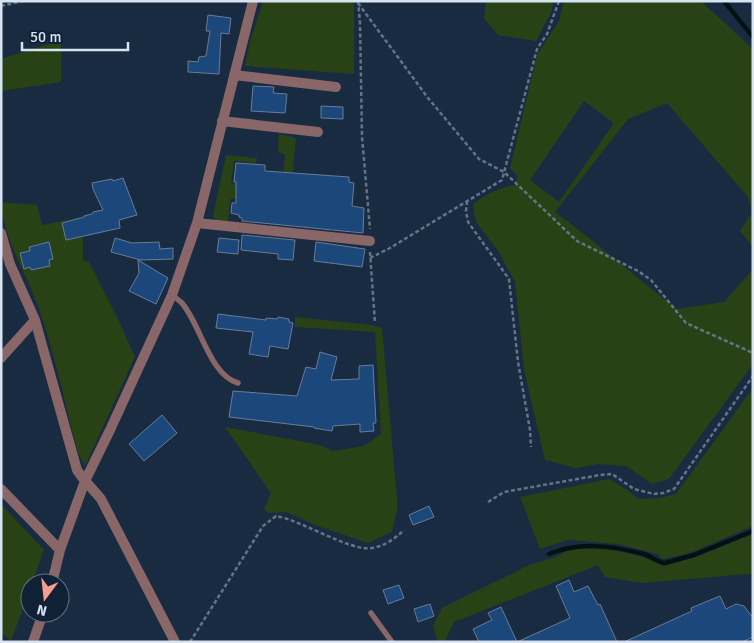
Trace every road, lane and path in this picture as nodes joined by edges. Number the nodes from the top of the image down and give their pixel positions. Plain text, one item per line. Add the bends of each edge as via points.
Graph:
1 (23, 1) edge
2 (253, 1) edge
3 (559, 1) edge
4 (358, 2) edge
5 (1, 6) edge
6 (234, 74) junction
7 (336, 87) dead end
8 (222, 121) junction
9 (318, 132) dead end
10 (504, 172) junction
11 (467, 201) junction
12 (197, 224) junction
13 (1, 232) edge
14 (370, 240) junction
15 (370, 258) junction
16 (172, 295) junction
17 (35, 320) junction
18 (375, 323) dead end
19 (753, 353) edge
20 (1, 358) edge
21 (753, 376) edge
22 (238, 383) dead end
23 (531, 447) dead end
24 (85, 481) junction
25 (1, 489) edge
26 (488, 502) dead end
27 (403, 531) dead end
28 (60, 550) junction
29 (54, 573) edge
30 (371, 613) dead end
31 (40, 623) edge
32 (33, 642) edge
33 (175, 642) edge
34 (190, 642) edge
35 (392, 642) edge

1 - 5 path
2 - 6 street
3 - 10 path via 554,20 537,49
4 - 10 path via 466,145 479,159
4 - 14 path via 362,137
6 - 7 street
6 - 8 street
8 - 9 street
8 - 12 street
10 - 11 path via 502,180
10 - 19 path via 577,241 651,280 686,323
11 - 15 path
11 - 23 path via 468,222 509,279
12 - 14 street
12 - 16 street
13 - 17 street via 10,264
14 - 15 path
15 - 18 path
16 - 22 lane via 182,303 213,360 229,380
16 - 24 street
17 - 20 street
17 - 24 street via 77,470
21 - 26 path via 674,489 663,494 648,493 634,489 612,474 504,492
24 - 28 street
24 - 33 street via 101,499
25 - 28 street
27 - 34 path via 389,542 362,548 289,518 276,516 263,526
28 - 29 street
30 - 35 lane
31 - 32 street

